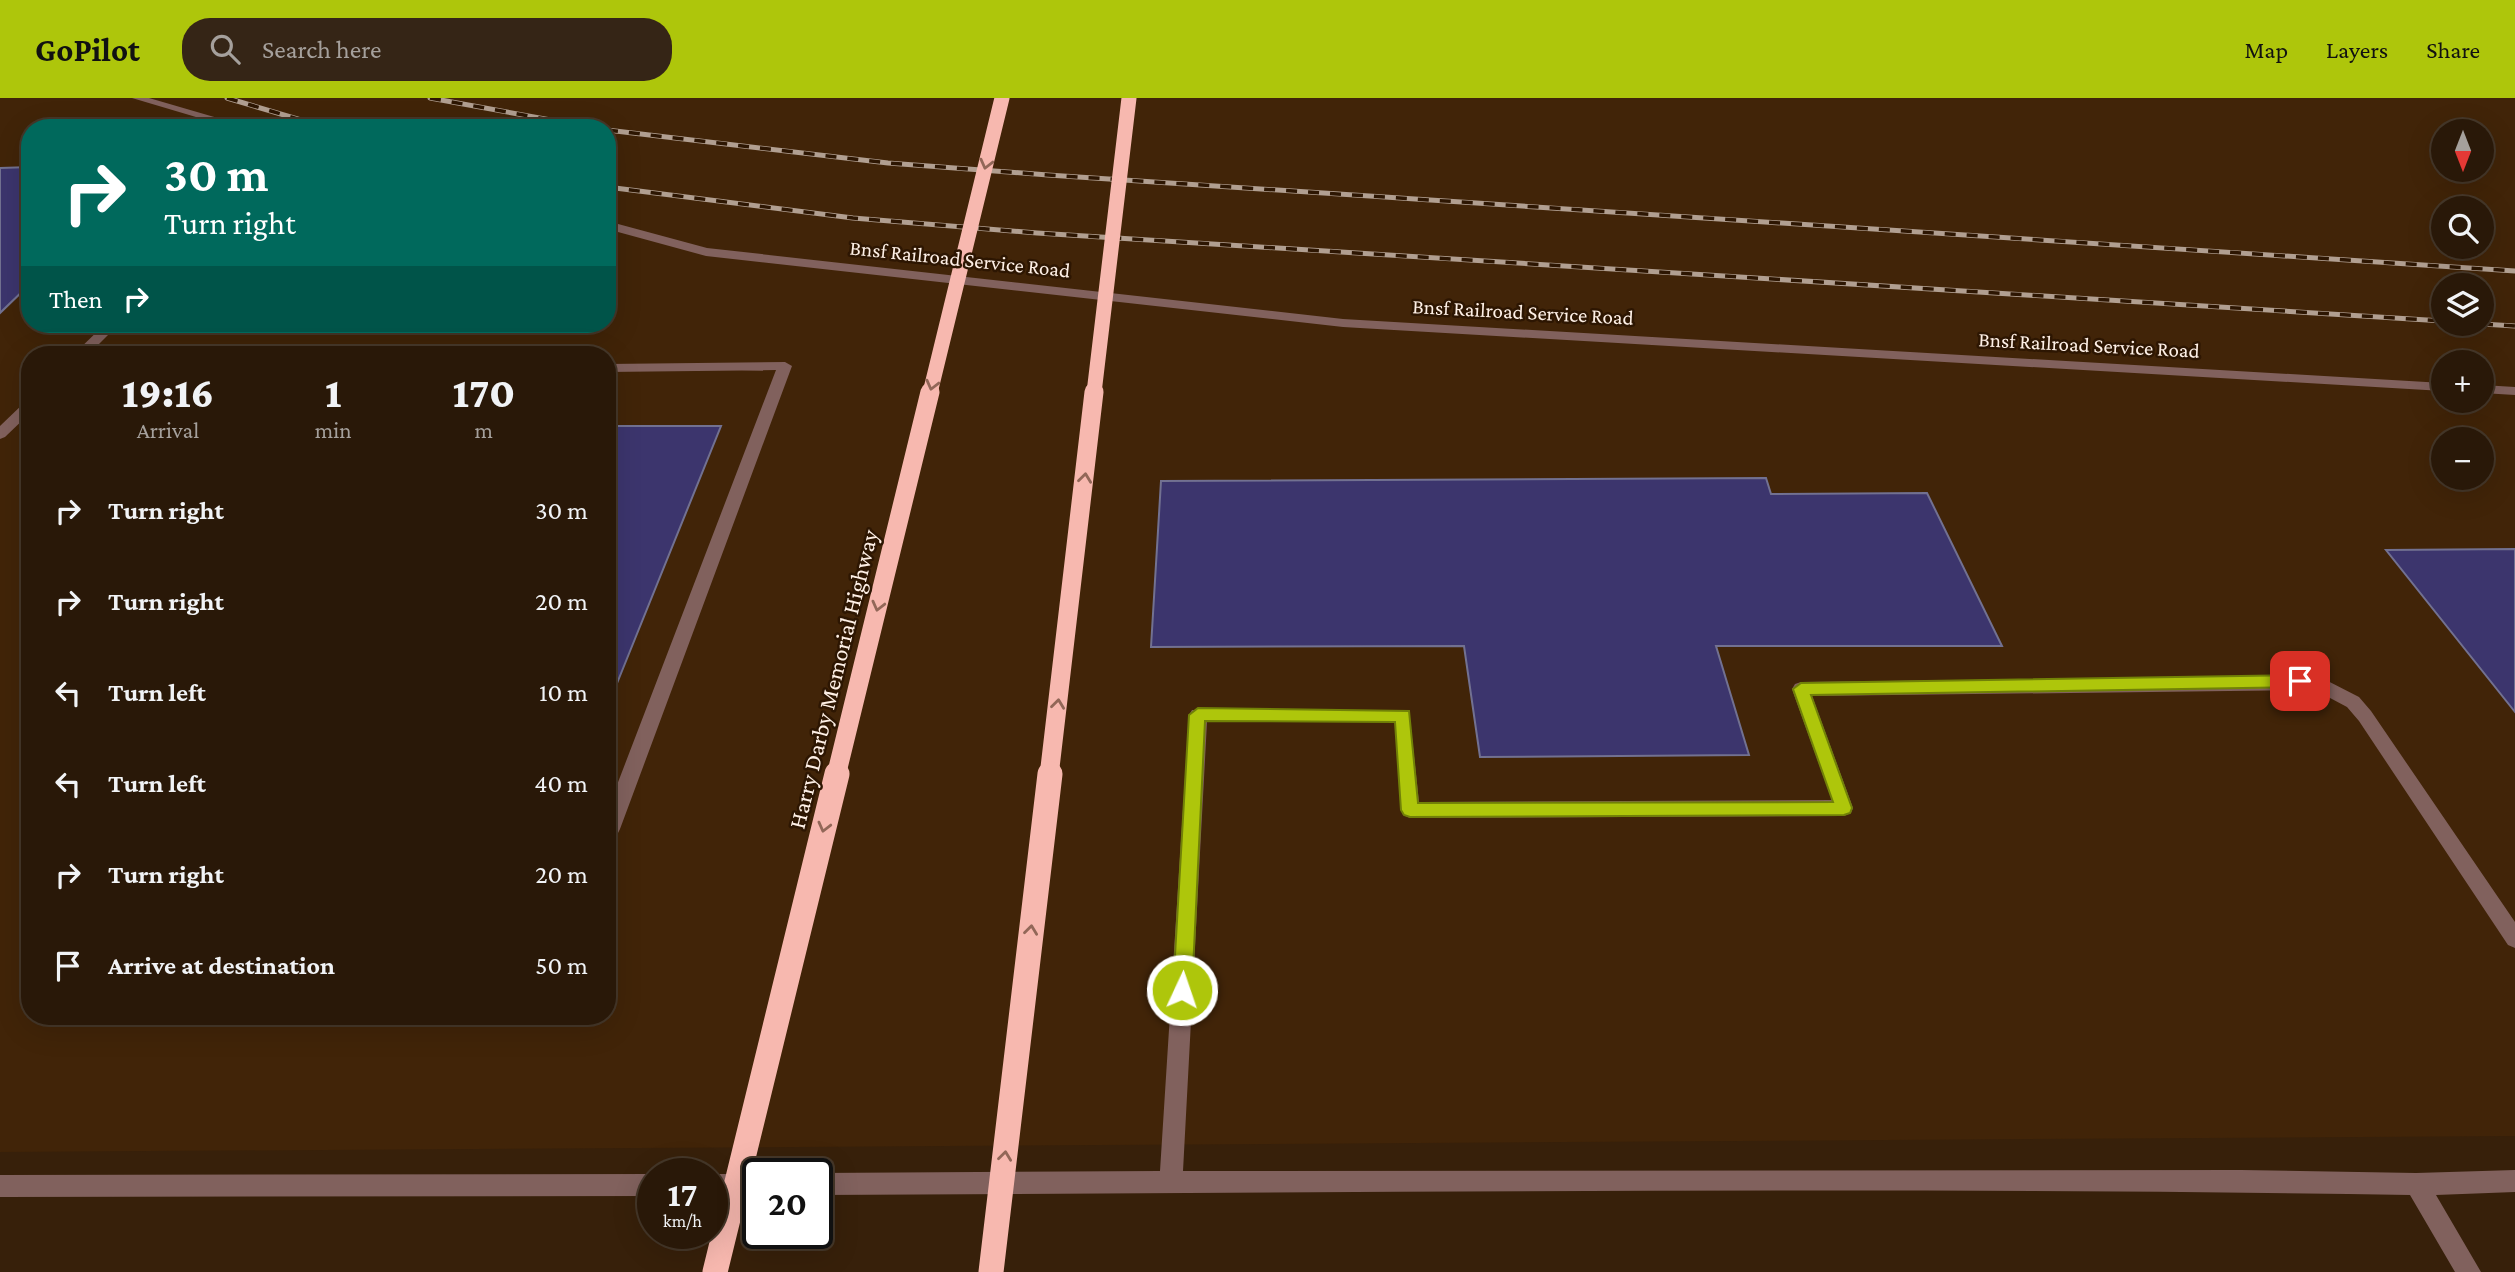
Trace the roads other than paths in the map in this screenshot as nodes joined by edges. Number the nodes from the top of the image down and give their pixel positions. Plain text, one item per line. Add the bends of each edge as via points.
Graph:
1 (137, 98) edge
2 (1002, 98) edge
3 (1129, 98) edge
4 (214, 119) edge
5 (616, 227) edge
6 (103, 333) edge
7 (89, 346) edge
8 (616, 368) edge
9 (2431, 386) edge
10 (2494, 390) edge
11 (2515, 391) edge
12 (21, 414) edge
13 (0, 434) edge
14 (616, 813) edge
15 (2515, 939) edge
16 (2515, 1181) edge
17 (833, 1184) edge
18 (1171, 1184) junction
19 (2416, 1184) junction
20 (637, 1185) edge
21 (0, 1186) edge
22 (715, 1272) edge
23 (991, 1272) edge
24 (2469, 1272) edge

1 - 4 street
2 -> 22 highway, Harry Darby Memorial Highway, bridge
23 -> 3 highway, bridge
5 - 9 street, Bnsf Railroad Service Road via 706,252 1343,323
6 - 7 street
8 - 14 street via 785,366
10 - 11 street
12 - 13 street
15 - 18 street via 2365,716 2353,702 2318,682 1801,689 1844,808 1410,810 1403,716 1198,715
16 - 19 street
17 - 18 street
18 - 19 street
19 - 24 street
20 - 21 street

